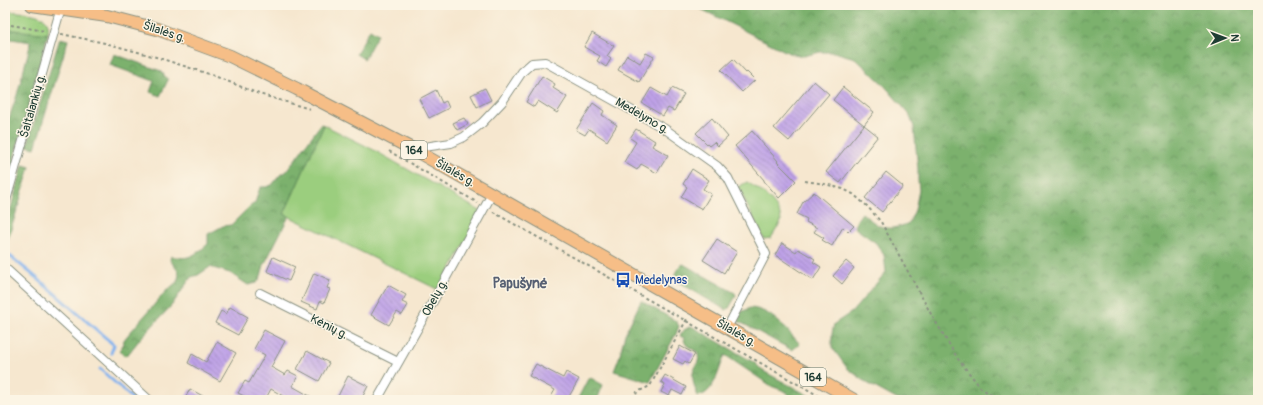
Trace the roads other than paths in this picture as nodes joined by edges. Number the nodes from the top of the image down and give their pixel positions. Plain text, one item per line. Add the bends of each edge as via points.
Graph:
1 (32, 5) edge
2 (62, 7) edge
3 (418, 152) junction
4 (492, 194) junction
5 (5, 204) edge
6 (5, 268) edge
7 (260, 293) dead end
8 (727, 328) junction
9 (398, 362) junction
10 (149, 400) edge
11 (377, 400) edge
12 (854, 400) edge

1 - 2 main road, Šilalės g. / 164
2 - 3 main road, Šilalės g. / 164 via 158,28 220,51 297,88
2 - 5 street, Šaltalankių g.
3 - 4 main road, Šilalės g. / 164
3 - 8 street, Medelyno g. via 424,147 450,143 464,137 482,123 532,63 545,62 665,129 717,166 728,178 766,254
4 - 8 main road, Šilalės g. / 164
4 - 9 street, Obelų g.
6 - 10 street
7 - 9 street, Kėnių g.
8 - 12 main road, Šilalės g. / 164
9 - 11 street, Obelų g.

